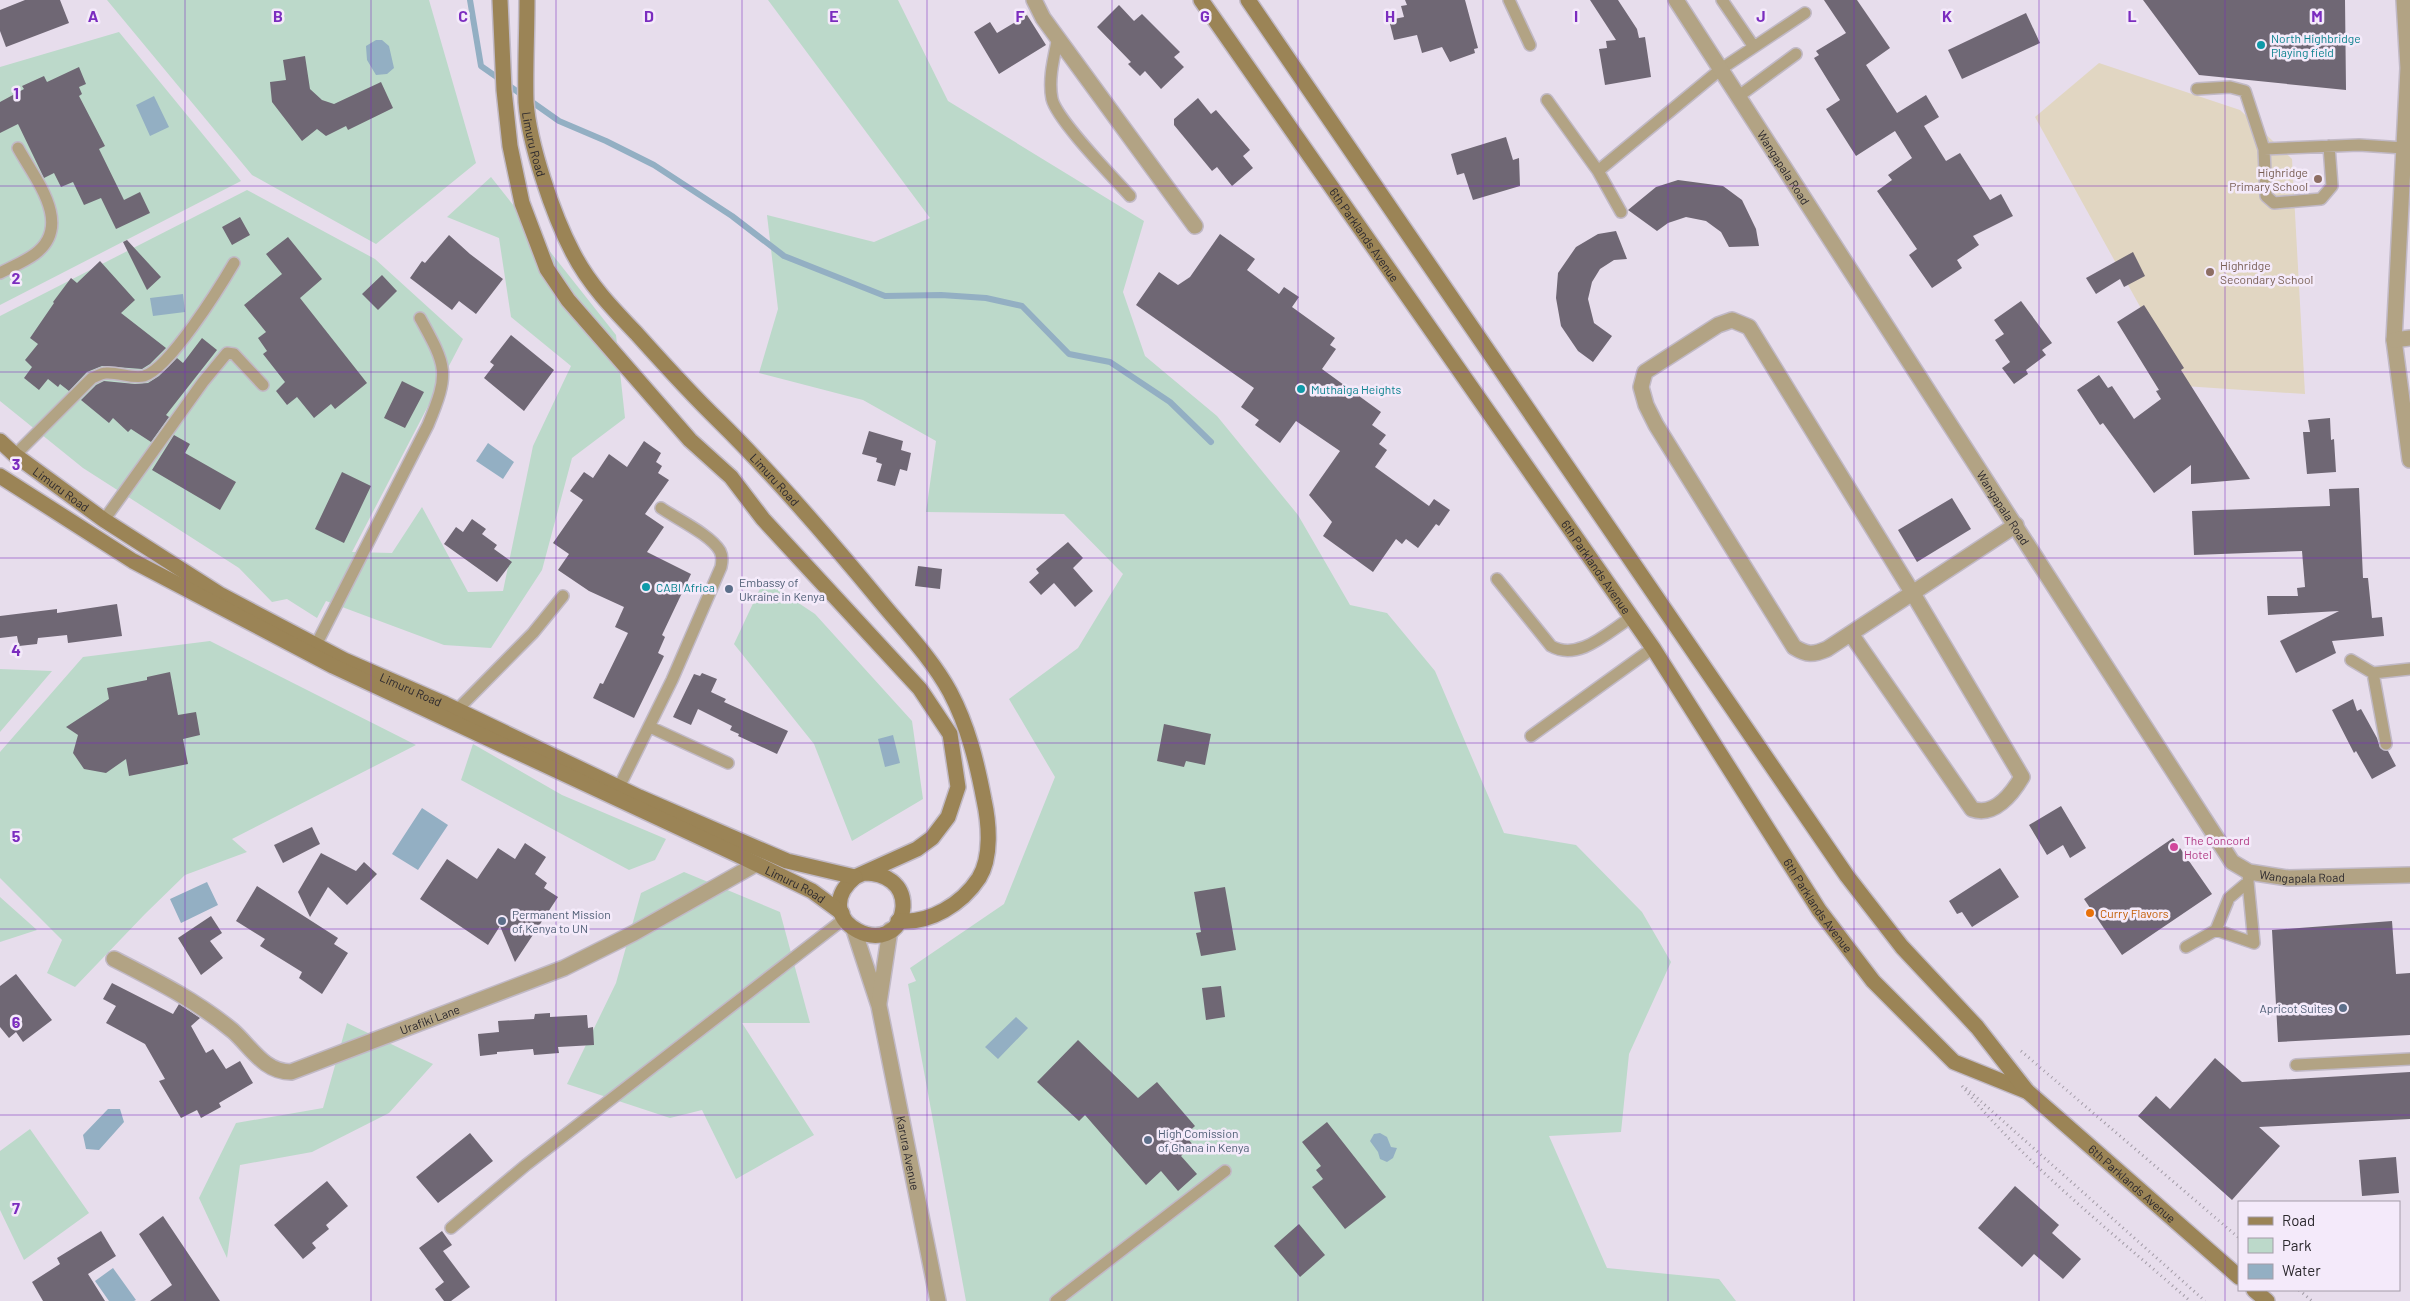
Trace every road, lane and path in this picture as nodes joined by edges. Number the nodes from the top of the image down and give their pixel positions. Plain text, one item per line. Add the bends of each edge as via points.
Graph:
1 (500, 0) edge
2 (527, 0) edge
3 (1034, 0) edge
4 (1201, 0) edge
5 (1248, 0) edge
6 (1509, 0) edge
7 (1676, 0) edge
8 (1722, 0) edge
9 (2406, 5) edge
10 (1805, 13) dead end
11 (1058, 37) junction
12 (1530, 45) dead end
13 (1754, 47) junction
14 (1796, 54) dead end
15 (2409, 68) edge
16 (1721, 69) junction
17 (2197, 89) dead end
18 (1738, 96) junction
19 (1547, 100) dead end
20 (2329, 146) junction
21 (18, 148) dead end
22 (2404, 148) junction
23 (2264, 149) junction
24 (1598, 171) junction
25 (1130, 196) dead end
26 (1621, 212) dead end
27 (1195, 226) dead end
28 (234, 263) dead end
29 (0, 273) edge
30 (420, 318) dead end
31 (2410, 338) edge
32 (2394, 340) junction
33 (263, 385) dead end
34 (0, 441) edge
35 (15, 455) junction
36 (2410, 460) edge
37 (0, 476) edge
38 (661, 508) dead end
39 (104, 520) junction
40 (2016, 525) junction
41 (1497, 579) dead end
42 (1912, 592) junction
43 (562, 596) dead end
44 (1632, 616) junction
45 (1850, 634) junction
46 (316, 645) junction
47 (1653, 648) junction
48 (2351, 660) dead end
49 (2410, 669) edge
50 (2373, 673) junction
51 (457, 710) junction
52 (650, 727) junction
53 (1530, 736) dead end
54 (2386, 744) dead end
55 (728, 763) dead end
56 (619, 787) junction
57 (756, 864) junction
58 (860, 875) junction
59 (2410, 875) edge
60 (2249, 877) junction
61 (846, 920) junction
62 (894, 926) junction
63 (2216, 930) junction
64 (2186, 947) dead end
65 (114, 959) dead end
66 (879, 1006) junction
67 (2016, 1046) dead end
68 (2410, 1059) edge
69 (2296, 1065) dead end
70 (2028, 1091) junction
71 (1225, 1171) dead end
72 (451, 1228) dead end
73 (2238, 1237) edge
74 (2238, 1276) edge
75 (2255, 1291) edge
76 (2300, 1291) edge
77 (938, 1301) edge
78 (1056, 1301) edge
79 (2190, 1301) edge
80 (2204, 1301) edge
81 (2267, 1301) edge
82 (2312, 1301) edge

1 - 58 main road via 510,146 522,203 552,277 568,300 690,440 730,477 763,518 920,689 950,734 958,787 948,817 932,838 917,848
2 - 62 main road, Limuru Road via 526,104 533,144 547,190 573,254 599,295 808,514 930,662 962,718 972,745 986,812 986,865 978,880 953,904 924,921
3 - 11 street
4 - 44 main road, 6th Parklands Avenue
5 - 70 main road, 6th Parklands Avenue via 1847,876 1902,947 1977,1027
6 - 12 lane
7 - 16 street, Wangapala Road
8 - 13 lane
9 - 15 street
10 - 13 lane
11 - 25 lane via 1050,78 1052,100 1064,120
11 - 27 street
13 - 16 lane
14 - 18 lane
15 - 22 street
16 - 18 street, Wangapala Road
16 - 24 lane
17 - 23 lane via 2230,87 2245,91
18 - 40 street, Wangapala Road
19 - 24 lane
20 - 22 lane
20 - 23 lane
20 - 23 lane via 2332,186 2321,199 2274,203 2266,196
21 - 29 lane via 53,217 50,238 35,254
22 - 32 street
24 - 26 lane
28 - 35 lane via 214,297 167,357 147,375 105,373 92,378
30 - 46 lane via 439,352 443,390
31 - 32 street
32 - 36 street
33 - 39 lane via 234,354 227,354 203,382
34 - 35 main road, Limuru Road
35 - 39 main road, Limuru Road
37 - 57 main road, Limuru Road via 133,561 333,666
38 - 52 lane via 709,540 722,558 718,576
39 - 46 main road, Limuru Road via 221,595
40 - 42 street
40 - 60 street, Wangapala Road via 2217,841 2232,862
41 - 44 lane via 1551,646 1561,652 1582,649
42 - 45 street
42 - 45 street via 2022,777 2014,792 1998,805 1988,810 1972,809
42 - 45 street via 1748,326 1732,320 1718,325 1646,372 1641,387 1656,425 1794,647 1813,655
43 - 51 lane via 533,633
44 - 47 main road, 6th Parklands Avenue
46 - 51 main road, Limuru Road
47 - 53 lane
47 - 70 main road, 6th Parklands Avenue via 1819,910 1873,980 1954,1062
48 - 50 lane
49 - 50 lane
50 - 54 lane
51 - 56 main road, Limuru Road
52 - 55 lane
52 - 56 lane
56 - 58 main road, Limuru Road via 787,862
57 - 61 main road, Limuru Road via 812,891
57 - 65 street, Urafiki Lane via 634,933 564,968 291,1072 280,1072 262,1062 233,1032 194,1002
58 - 61 main road via 842,893
58 - 62 main road via 876,873 894,882 903,901
59 - 60 street, Wangapala Road
60 - 63 lane via 2229,898
60 - 63 lane via 2254,943
61 - 62 main road via 872,936
61 - 66 street, Karura Avenue
61 - 72 lane via 526,1165
62 - 66 street, Karura Avenue
63 - 64 lane
66 - 77 street, Karura Avenue
67 - 73 path
68 - 69 lane
70 - 74 main road, 6th Parklands Avenue
71 - 78 lane
75 - 81 main road
76 - 82 path
79 - 80 path via 2030,1161 1992,1123 1962,1085

